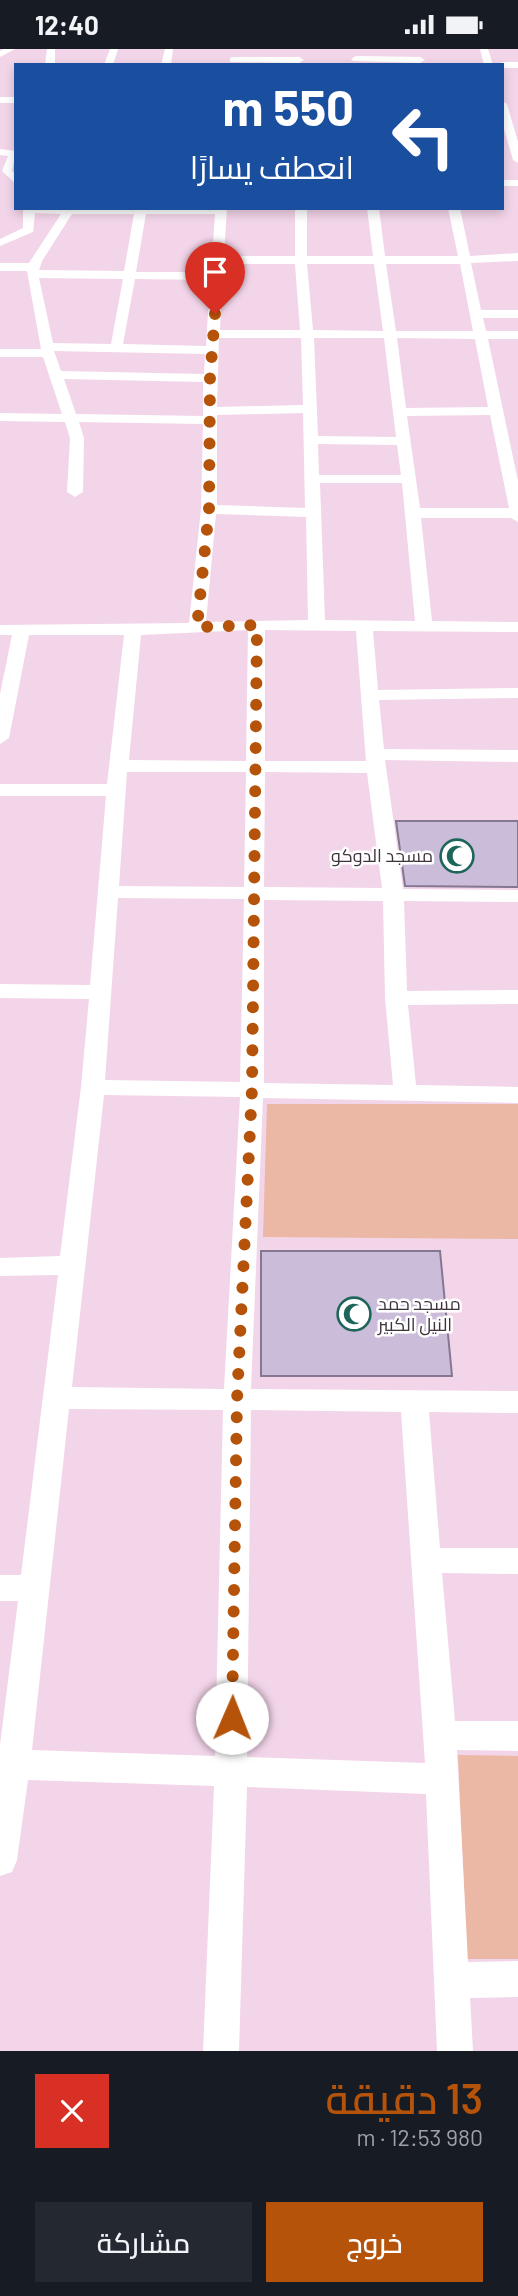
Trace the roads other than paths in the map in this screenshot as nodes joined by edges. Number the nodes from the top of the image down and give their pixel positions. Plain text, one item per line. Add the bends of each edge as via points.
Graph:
1 (11, 49) edge
2 (233, 49) edge
3 (300, 49) edge
4 (417, 49) edge
5 (0, 54) edge
6 (356, 58) edge
7 (233, 62) edge
8 (420, 62) edge
9 (299, 63) edge
10 (504, 109) edge
11 (518, 113) edge
12 (510, 133) edge
13 (14, 154) edge
14 (518, 160) edge
15 (14, 180) edge
16 (29, 210) edge
17 (69, 210) edge
18 (141, 210) edge
19 (221, 210) edge
20 (301, 210) edge
21 (373, 210) edge
22 (454, 210) edge
23 (0, 245) edge
24 (518, 257) edge
25 (217, 260) junction
26 (301, 260) junction
27 (379, 260) junction
28 (463, 260) junction
29 (35, 266) junction
30 (0, 267) edge
31 (129, 275) junction
32 (216, 276) junction
33 (475, 314) junction
34 (518, 314) edge
35 (215, 334) junction
36 (307, 334) junction
37 (391, 335) junction
38 (482, 335) junction
39 (518, 335) edge
40 (116, 349) junction
41 (47, 350) junction
42 (213, 350) junction
43 (0, 353) edge
44 (57, 375) junction
45 (210, 378) junction
46 (309, 409) junction
47 (495, 411) junction
48 (400, 412) junction
49 (210, 415) junction
50 (0, 418) edge
51 (72, 418) junction
52 (310, 440) junction
53 (502, 441) junction
54 (518, 441) edge
55 (404, 442) junction
56 (514, 476) edge
57 (312, 479) junction
58 (408, 479) junction
59 (75, 492) dead end
60 (209, 509) junction
61 (312, 513) junction
62 (413, 513) junction
63 (517, 515) edge
64 (257, 625) junction
65 (317, 626) junction
66 (364, 626) junction
67 (197, 627) junction
68 (424, 627) junction
69 (518, 627) edge
70 (0, 629) edge
71 (22, 630) junction
72 (133, 630) junction
73 (518, 693) edge
74 (370, 695) junction
75 (0, 738) edge
76 (518, 756) edge
77 (376, 760) junction
78 (254, 766) junction
79 (118, 778) junction
80 (0, 790) edge
81 (108, 892) junction
82 (255, 893) junction
83 (393, 894) junction
84 (518, 896) edge
85 (0, 991) edge
86 (102, 992) junction
87 (518, 997) edge
88 (396, 998) junction
89 (93, 1087) junction
90 (252, 1089) junction
91 (405, 1094) junction
92 (518, 1095) edge
93 (71, 1265) junction
94 (0, 1267) edge
95 (57, 1398) junction
96 (237, 1400) junction
97 (414, 1402) junction
98 (518, 1402) edge
99 (426, 1560) junction
100 (518, 1561) edge
101 (0, 1588) edge
102 (33, 1588) junction
103 (440, 1735) junction
104 (518, 1736) edge
105 (14, 1764) junction
106 (231, 1771) junction
107 (442, 1779) junction
108 (0, 1860) edge
109 (518, 1979) edge
110 (453, 1980) junction
111 (221, 2051) edge
112 (455, 2051) edge

1 - 5 street
2 - 7 street
3 - 9 street
4 - 8 street
6 - 8 street
7 - 9 street
10 - 11 street
10 - 12 street
12 - 14 street
13 - 15 street via 7,171
16 - 23 street via 29,230
17 - 29 street
18 - 19 street
18 - 31 street
19 - 25 street
20 - 26 street
21 - 27 street
22 - 28 street
23 - 29 street
24 - 28 street
25 - 26 street
25 - 32 street
26 - 27 street
26 - 36 street
27 - 28 street
27 - 37 street
28 - 33 street
29 - 30 street
29 - 31 street
29 - 41 street
31 - 32 street
31 - 40 street
32 - 35 street
33 - 34 street
33 - 38 street
35 - 36 street
35 - 42 street
36 - 37 street
36 - 46 street
37 - 38 street
37 - 48 street
38 - 39 street
38 - 47 street
40 - 41 street
40 - 42 street
41 - 43 street
41 - 44 street
42 - 45 street
44 - 45 street
44 - 51 street
45 - 49 street
46 - 49 street
46 - 52 street
47 - 48 street
47 - 53 street
48 - 55 street
49 - 51 street
49 - 60 street
50 - 51 street
51 - 59 street via 77,438
52 - 55 street
52 - 57 street
53 - 54 street
53 - 56 street
55 - 58 street
56 - 63 street
57 - 58 street
57 - 61 street
58 - 62 street
60 - 61 street
60 - 67 street
61 - 65 street
62 - 63 street
62 - 68 street
64 - 65 street
64 - 67 street
64 - 78 street
65 - 66 street
66 - 68 street
66 - 74 street
67 - 72 street
68 - 69 street
70 - 71 street
71 - 72 street
71 - 75 street
72 - 79 street
73 - 74 street
74 - 77 street
76 - 77 street
77 - 78 street
77 - 83 street
78 - 79 street
78 - 82 street
79 - 80 street
79 - 81 street
81 - 82 street
81 - 86 street
82 - 83 street
82 - 90 street
83 - 84 street
83 - 88 street
85 - 86 street
86 - 89 street
87 - 88 street
88 - 91 street
89 - 90 street
89 - 93 street
90 - 91 street
90 - 96 street
91 - 92 street
93 - 94 street
93 - 95 street
95 - 96 street
95 - 102 street
96 - 97 street
96 - 106 street
97 - 98 street
97 - 99 street
99 - 100 street
99 - 103 street
101 - 102 street
102 - 105 street
103 - 104 street
103 - 107 street
105 - 106 street
105 - 108 street
106 - 107 street
106 - 111 street
107 - 110 street
109 - 110 street
110 - 112 street

